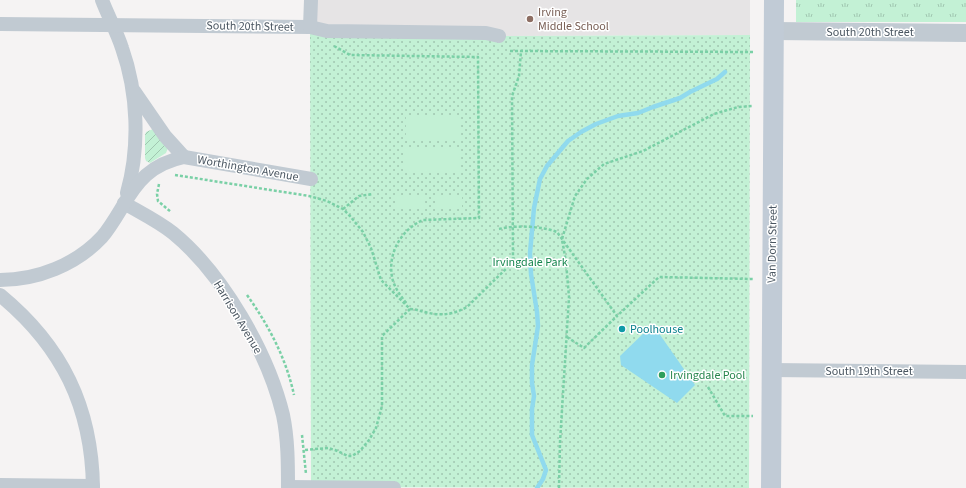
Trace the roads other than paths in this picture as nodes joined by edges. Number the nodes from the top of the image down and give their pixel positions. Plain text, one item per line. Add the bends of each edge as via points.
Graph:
1 (102, 0) edge
2 (310, 0) edge
3 (774, 0) edge
4 (0, 24) edge
5 (112, 25) junction
6 (310, 27) junction
7 (774, 32) junction
8 (966, 33) edge
9 (499, 36) dead end
10 (131, 86) junction
11 (184, 157) junction
12 (311, 179) dead end
13 (124, 203) junction
14 (0, 280) edge
15 (0, 295) edge
16 (771, 370) junction
17 (966, 372) edge
18 (0, 485) edge
19 (93, 487) edge
20 (288, 488) edge
21 (394, 488) edge
22 (771, 488) edge

1 - 5 street
2 - 6 street
3 - 7 main road, Van Dorn Street
4 - 5 street, South 20th Street
5 - 6 street, South 20th Street
5 - 10 street via 122,47
6 - 9 street, South 20th Street via 327,32 486,33
7 - 8 street, South 20th Street
7 - 16 main road, Van Dorn Street
10 - 11 street, Worthington Avenue via 165,136
10 - 13 street via 135,148 131,180
11 - 12 street, Worthington Avenue
11 - 13 street, Worthington Avenue via 153,169 139,182
13 - 14 street, Worthington Avenue via 102,236 92,247 72,261 31,277
13 - 20 street, Harrison Avenue via 153,218 196,255 222,286 259,348 283,416 288,453
15 - 19 street via 34,326 67,375 86,427 92,459
16 - 17 street, South 19th Street
16 - 22 main road, Van Dorn Street
18 - 19 street
20 - 21 street

